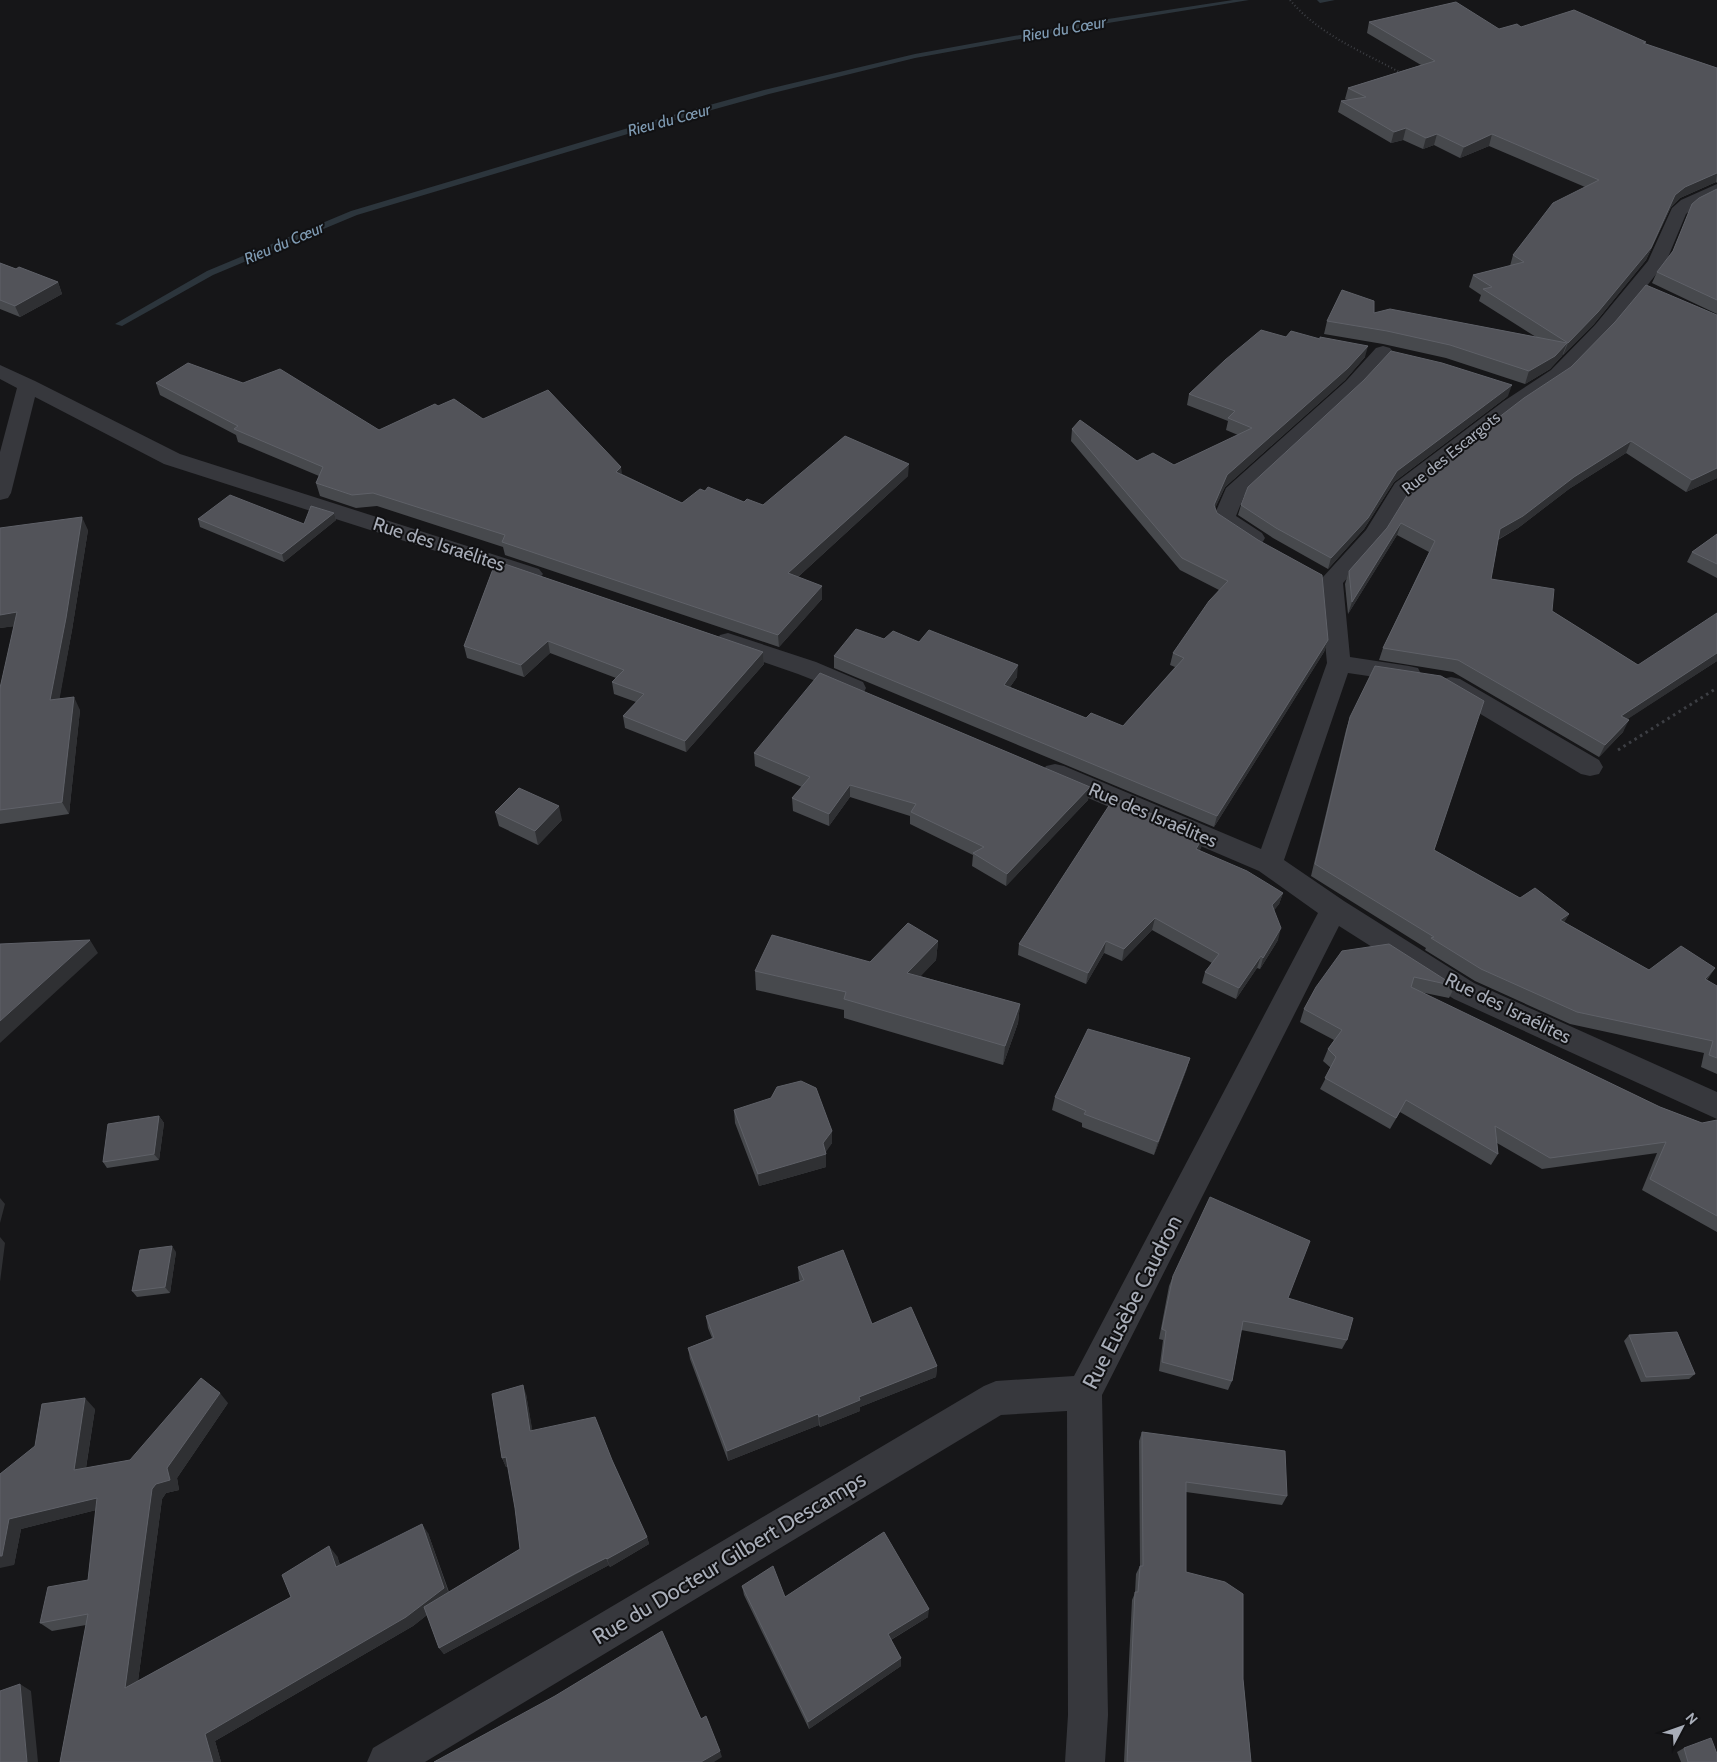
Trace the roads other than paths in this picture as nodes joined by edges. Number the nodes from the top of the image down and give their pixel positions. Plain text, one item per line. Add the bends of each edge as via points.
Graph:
1 (1717, 189) edge
2 (1383, 352) dead end
3 (0, 371) edge
4 (28, 385) junction
5 (0, 493) edge
6 (1272, 550) edge
7 (552, 581) edge
8 (703, 632) edge
9 (1339, 663) junction
10 (870, 695) edge
11 (1034, 764) edge
12 (1590, 767) road end
13 (1270, 864) junction
14 (1334, 909) junction
15 (1717, 1106) edge
16 (1084, 1393) junction
17 (387, 1762) edge
18 (1085, 1762) edge

1 - 9 street, Rue des Escargots via 1678,212 1648,290 1602,329 1558,374 1519,391 1403,488 1374,534 1322,578
2 - 6 street via 1353,386 1234,493 1224,518
3 - 4 street, Rue des Israélites
4 - 5 street
4 - 7 street, Rue des Israélites via 172,459
8 - 10 street via 807,668
9 - 12 street via 1443,680
9 - 13 street, Rue des Escargots
11 - 13 street, Rue des Israélites
13 - 14 street, Rue des Israélites
14 - 15 street, Rue des Israélites via 1464,990
14 - 16 street, Rue Eusèbe Caudron
16 - 17 street, Rue du Docteur Gilbert Descamps via 996,1398
16 - 18 street, Rue Eusèbe Caudron via 1088,1715

